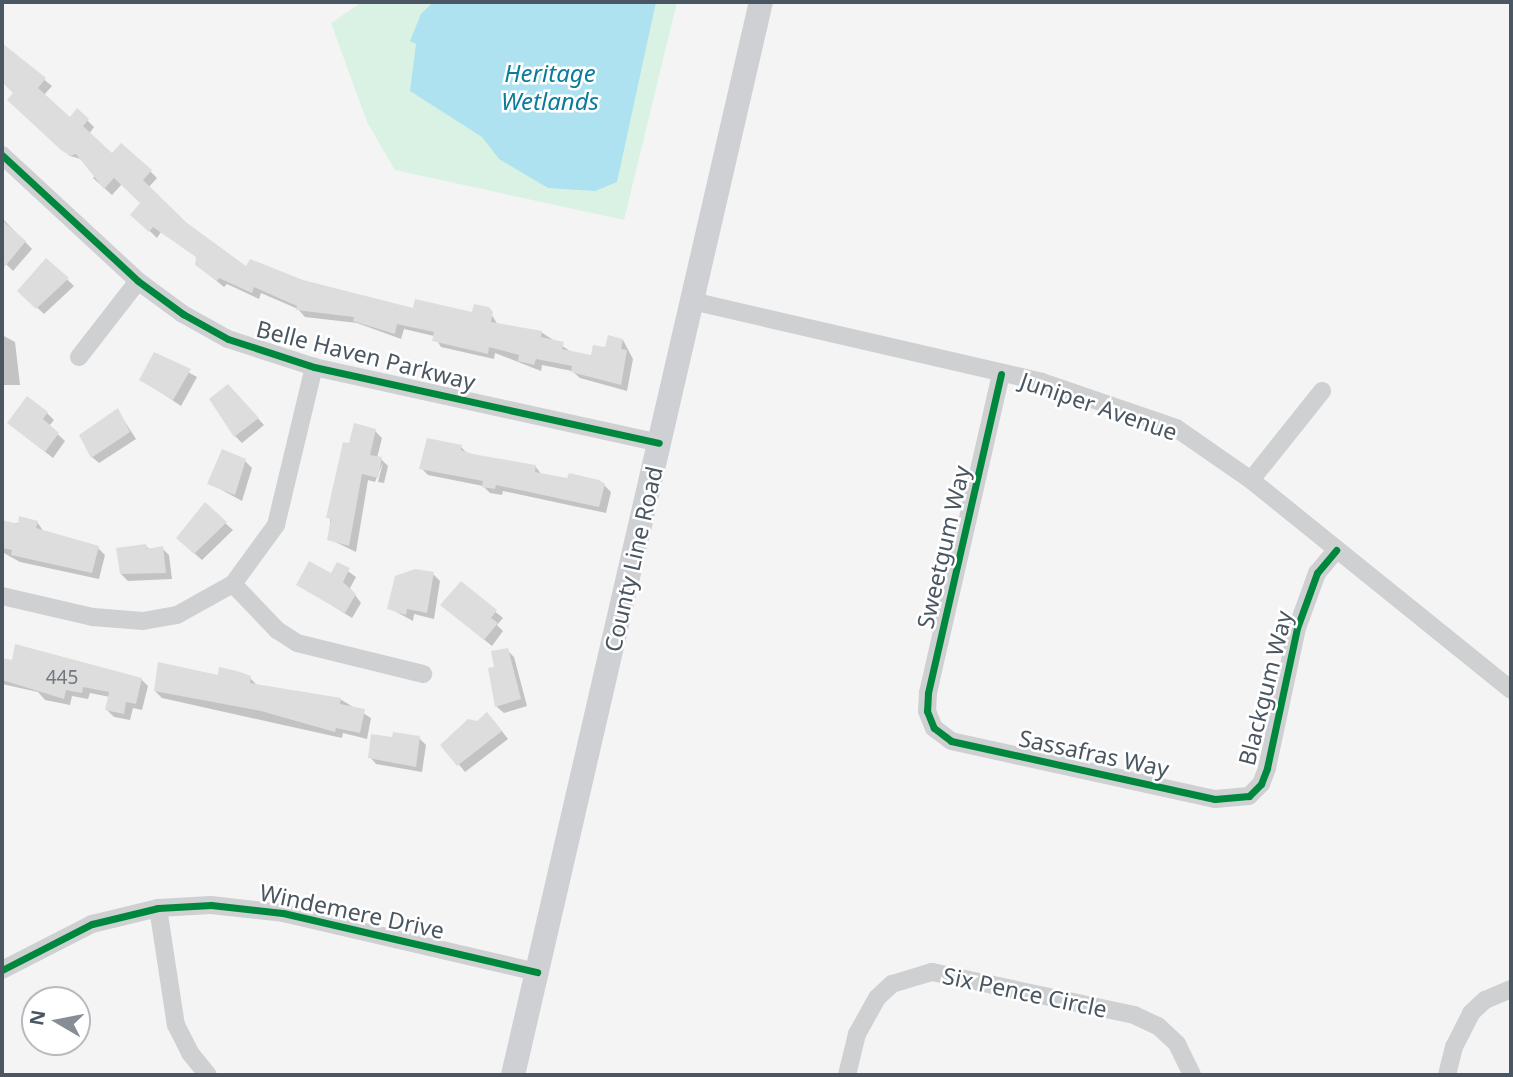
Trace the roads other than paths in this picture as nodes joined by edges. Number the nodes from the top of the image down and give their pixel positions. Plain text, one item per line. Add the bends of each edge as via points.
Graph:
1 (761, 2) edge
2 (2, 155) edge
3 (138, 281) junction
4 (692, 301) junction
5 (79, 357) dead end
6 (314, 367) junction
7 (1001, 374) junction
8 (1322, 391) dead end
9 (659, 443) junction
10 (1251, 480) junction
11 (1336, 550) junction
12 (233, 584) junction
13 (2, 596) edge
14 (423, 674) dead end
15 (1511, 690) edge
16 (934, 728) joint
17 (1249, 796) joint
18 (158, 908) junction
19 (2, 970) edge
20 (537, 972) junction
21 (1505, 990) edge
22 (208, 1075) edge
23 (513, 1075) edge
24 (847, 1075) edge
25 (1192, 1075) edge
26 (1447, 1075) edge

1 - 4 main road, County Line Road
2 - 3 street, Belle Haven Parkway
3 - 5 street
3 - 6 street, Belle Haven Parkway via 228,339
4 - 7 street, Juniper Avenue
4 - 9 main road, County Line Road
6 - 9 street, Belle Haven Parkway
6 - 12 street via 276,525
7 - 10 street, Juniper Avenue via 1042,382 1175,428
7 - 16 street, Sweetgum Way via 928,693 927,712
8 - 10 street
9 - 20 main road, County Line Road
10 - 11 street, Juniper Avenue
11 - 15 street, Juniper Avenue
11 - 17 street, Blackgum Way via 1317,573 1297,628 1267,768 1261,784
12 - 13 street via 177,615 143,621 93,617
12 - 14 street via 277,630 297,643
16 - 17 street, Sassafras Way via 950,741 1215,799
18 - 19 street, Windemere Drive via 92,923
18 - 20 street, Windemere Drive via 212,905 283,913
18 - 22 street via 176,1025
20 - 23 main road, County Line Road
21 - 26 street via 1471,1013 1461,1029
24 - 25 street, Six Pence Circle via 857,1034 877,998 892,984 932,972 1134,1015 1158,1026 1177,1044

